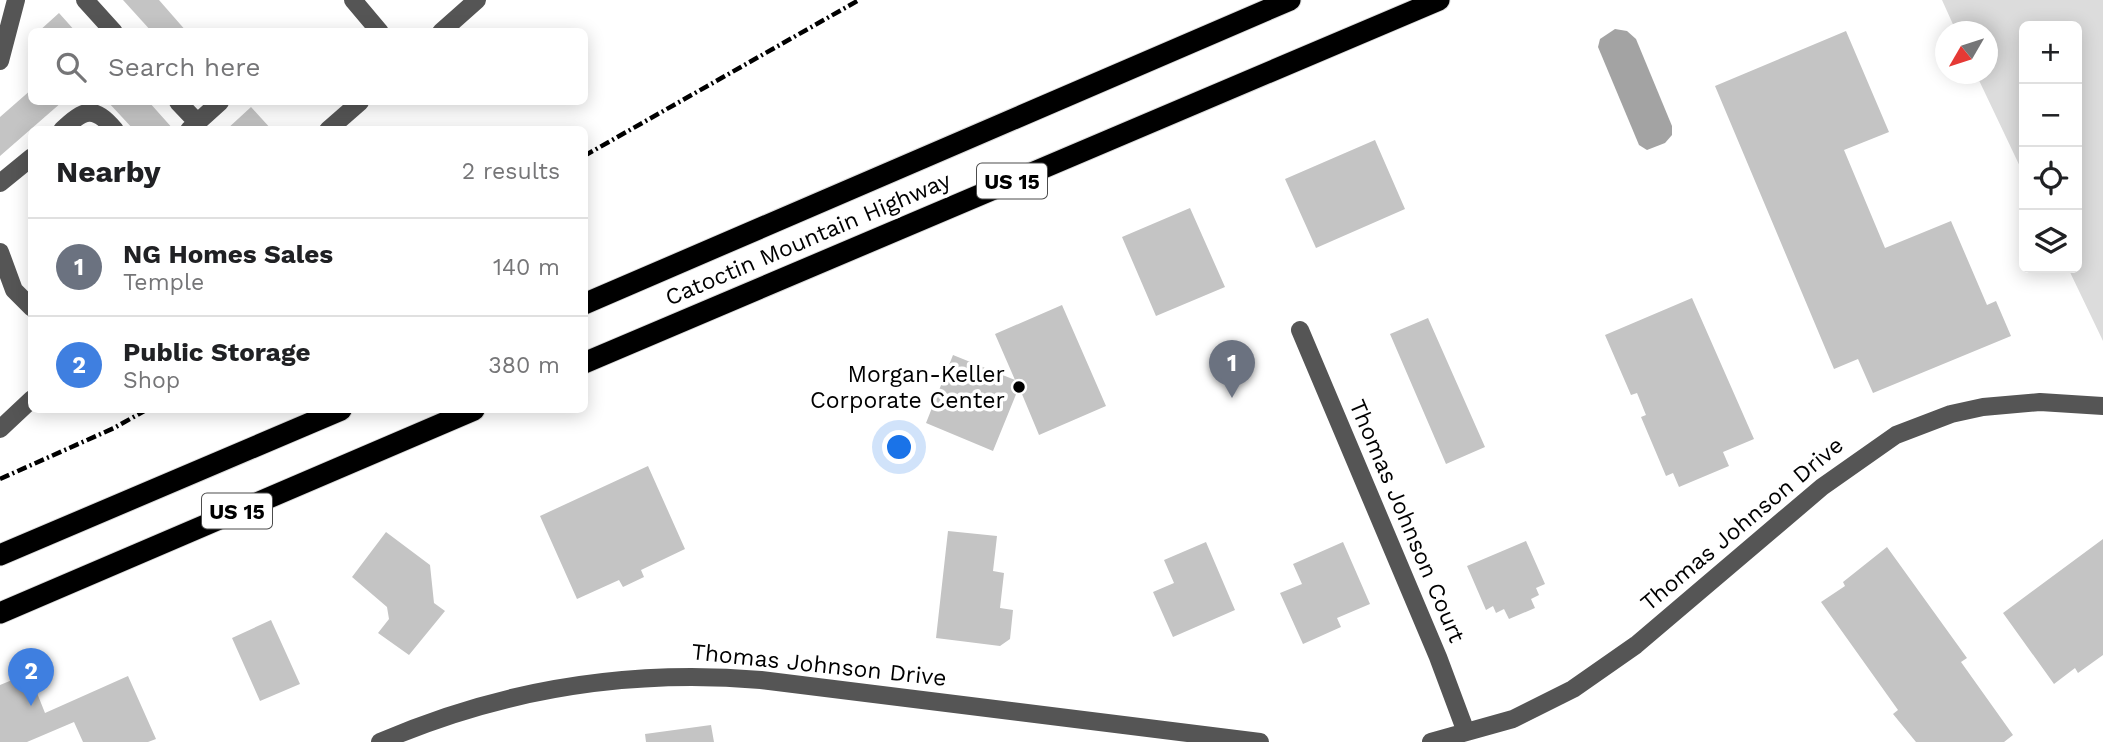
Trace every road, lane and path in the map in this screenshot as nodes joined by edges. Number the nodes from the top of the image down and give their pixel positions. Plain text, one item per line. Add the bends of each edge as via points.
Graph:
1 (16, 0) edge
2 (85, 0) edge
3 (353, 0) edge
4 (477, 0) edge
5 (1290, 0) edge
6 (1438, 0) edge
7 (110, 28) edge
8 (377, 28) edge
9 (446, 28) edge
10 (0, 61) edge
11 (180, 105) edge
12 (217, 105) edge
13 (356, 105) edge
14 (66, 126) edge
15 (112, 126) edge
16 (193, 126) edge
17 (332, 126) edge
18 (28, 160) edge
19 (0, 183) edge
20 (0, 253) edge
21 (588, 302) edge
22 (28, 304) edge
23 (1300, 330) dead end
24 (588, 361) edge
25 (28, 403) edge
26 (2103, 407) edge
27 (334, 413) edge
28 (467, 413) edge
29 (0, 429) edge
30 (0, 555) edge
31 (0, 613) edge
32 (1466, 733) junction
33 (380, 742) edge
34 (1260, 742) edge
35 (1431, 742) edge

1 - 10 street
2 - 7 street
3 - 8 street
4 - 9 street
5 - 21 highway, Catoctin Mountain Highway / US 15
6 - 24 highway, Catoctin Mountain Highway / US 15
11 - 16 street
12 - 16 street
13 - 17 street
14 - 15 street via 91,112
18 - 19 street
20 - 22 street via 14,290
23 - 32 street, Thomas Johnson Court
25 - 29 street
26 - 32 street, Thomas Johnson Drive via 2067,402 1983,407 1896,435 1822,487 1619,657 1545,704
27 - 30 highway, US 15
28 - 31 highway, US 15
32 - 35 street, Thomas Johnson Drive
33 - 34 street, Thomas Johnson Drive via 501,699 592,682 678,675 761,680

